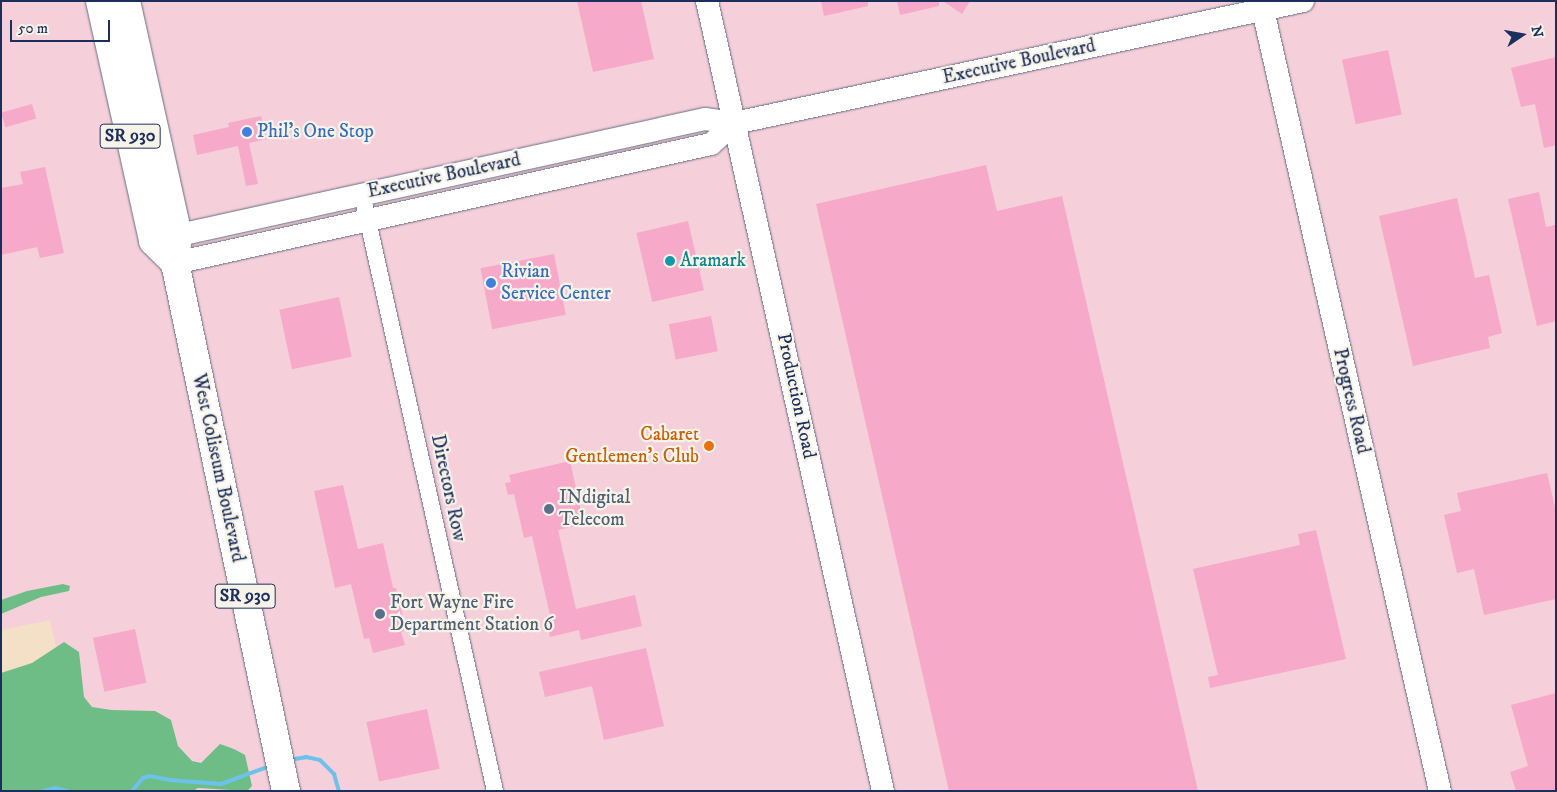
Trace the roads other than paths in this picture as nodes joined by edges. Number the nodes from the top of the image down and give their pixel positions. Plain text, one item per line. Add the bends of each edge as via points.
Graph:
1 (100, 1) edge
2 (126, 1) edge
3 (708, 1) edge
4 (1303, 1) edge
5 (1263, 10) junction
6 (735, 123) junction
7 (362, 194) junction
8 (369, 221) junction
9 (166, 238) junction
10 (175, 263) junction
11 (285, 787) edge
12 (494, 791) edge
13 (883, 791) edge
14 (1440, 791) edge

1 - 9 highway, West Coliseum Boulevard / SR 930
2 - 9 highway, West Coliseum Boulevard / SR 930
3 - 6 main road, Production Road
4 - 5 main road, Executive Boulevard
5 - 6 main road, Executive Boulevard
5 - 14 main road, Progress Road
6 - 7 main road, Executive Boulevard via 705,119
6 - 8 main road, Executive Boulevard via 711,144
6 - 13 main road, Production Road
7 - 8 street, Directors Row
7 - 9 main road, Executive Boulevard
8 - 10 main road, Executive Boulevard
8 - 12 street, Directors Row
9 - 10 highway, West Coliseum Boulevard / SR 930
10 - 11 highway, West Coliseum Boulevard / SR 930

